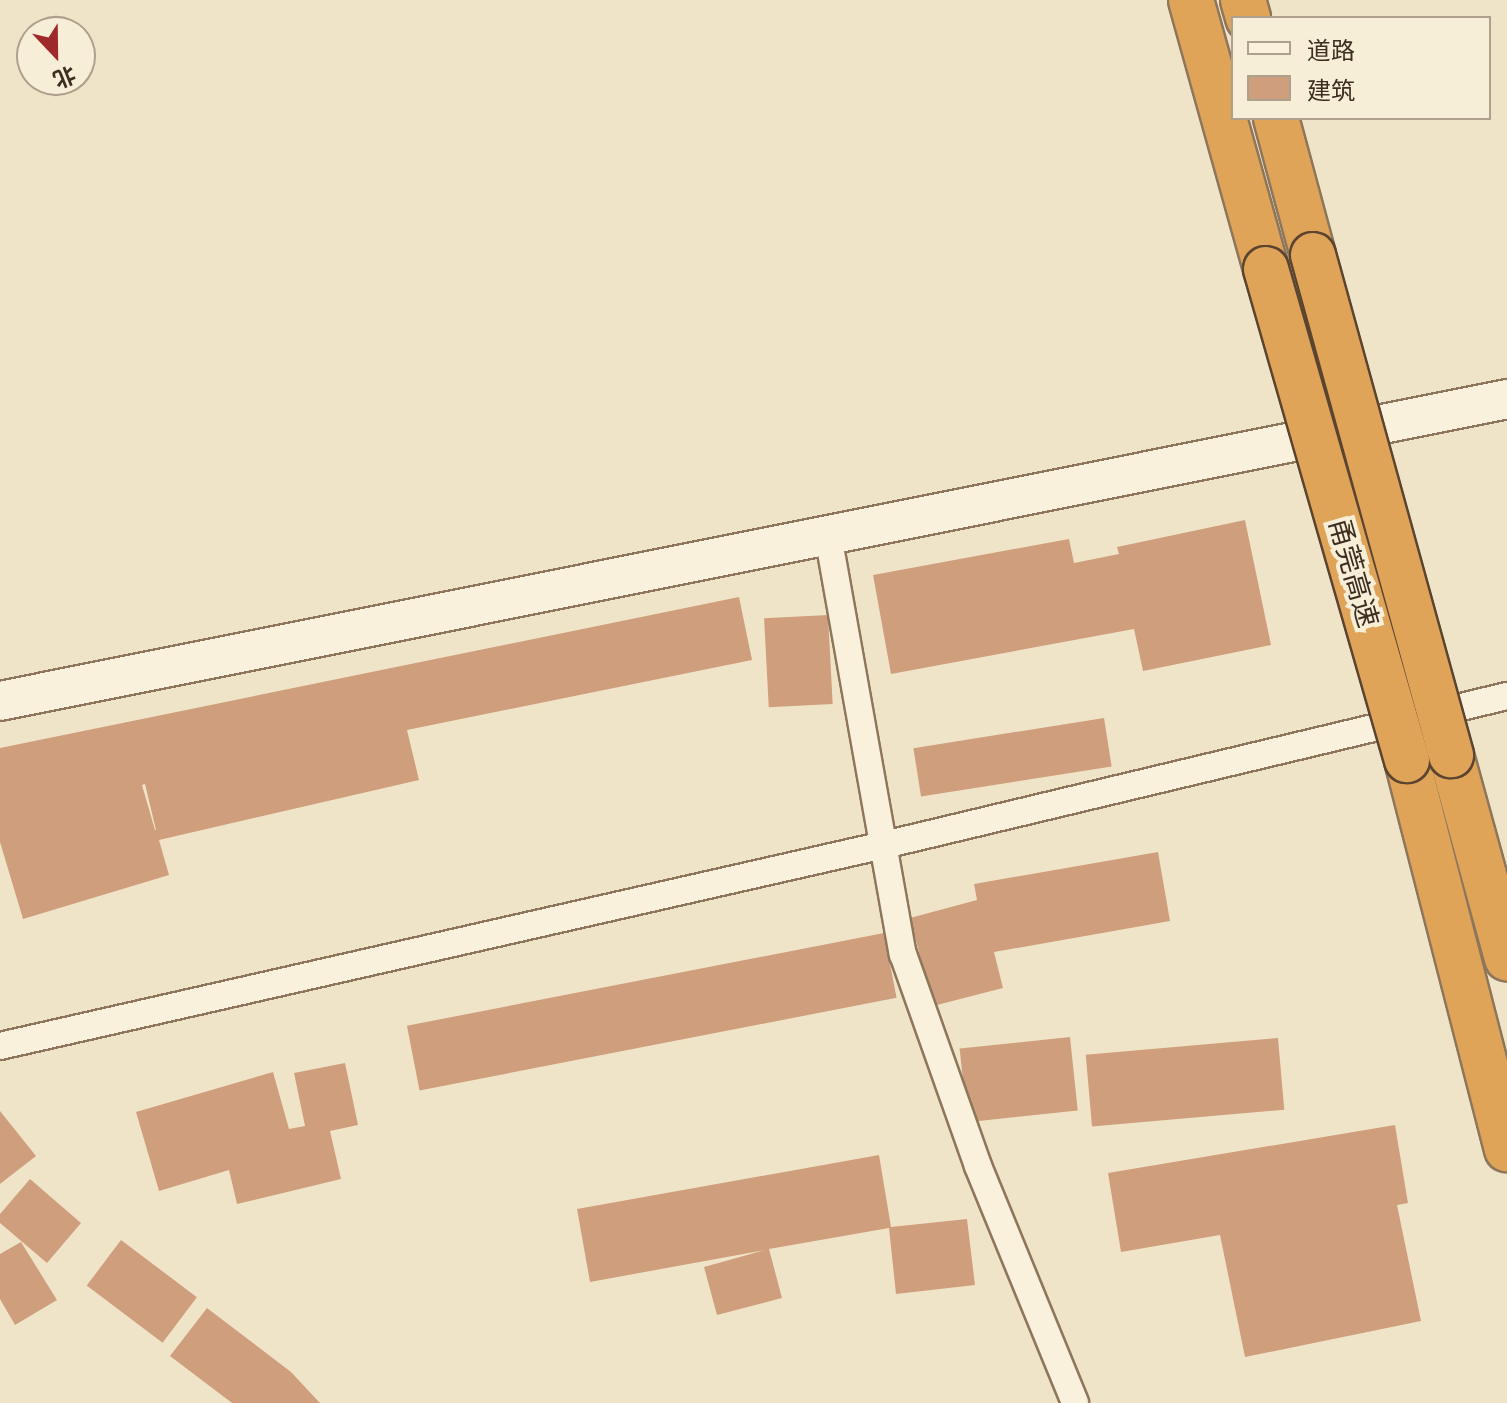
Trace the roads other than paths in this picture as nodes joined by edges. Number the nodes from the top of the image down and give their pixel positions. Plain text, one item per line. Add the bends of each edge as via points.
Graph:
1 (1191, 0) edge
2 (1277, 120) edge
3 (1507, 399) edge
4 (828, 535) junction
5 (1507, 696) edge
6 (0, 701) edge
7 (884, 845) junction
8 (1507, 958) edge
9 (0, 1046) edge
10 (1507, 1149) edge
11 (1075, 1403) edge

1 - 10 highway, 甬莞高速, bridge via 1407,760
2 - 8 highway, 甬莞高速, bridge
3 - 4 main road
4 - 6 main road
4 - 7 street
5 - 7 street
7 - 9 street
7 - 11 street via 903,954 978,1166

